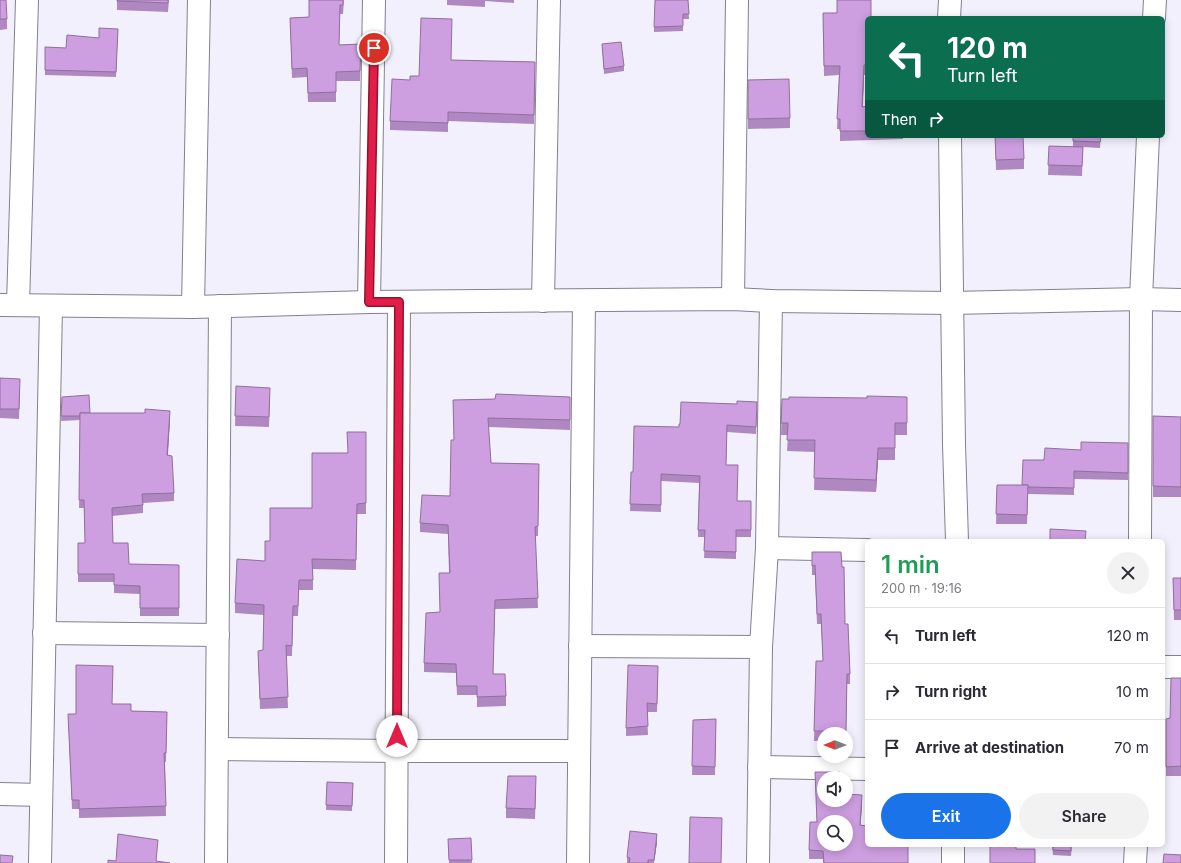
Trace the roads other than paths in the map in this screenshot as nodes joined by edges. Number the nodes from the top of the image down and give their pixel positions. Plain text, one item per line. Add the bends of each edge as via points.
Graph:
1 (27, 0) edge
2 (199, 0) edge
3 (374, 0) edge
4 (549, 0) edge
5 (737, 0) edge
6 (950, 0) edge
7 (1155, 0) edge
8 (949, 16) edge
9 (1154, 16) edge
10 (950, 138) edge
11 (1148, 138) edge
12 (733, 299) junction
13 (1141, 299) junction
14 (1181, 300) edge
15 (543, 301) junction
16 (584, 301) junction
17 (771, 301) junction
18 (369, 302) junction
19 (399, 302) junction
20 (952, 303) junction
21 (9, 305) edge
22 (51, 306) junction
23 (220, 306) junction
24 (193, 308) junction
25 (957, 539) edge
26 (1140, 539) edge
27 (767, 548) junction
28 (865, 550) edge
29 (44, 633) junction
30 (218, 635) junction
31 (580, 646) junction
32 (761, 648) junction
33 (1165, 667) edge
34 (1181, 667) edge
35 (217, 749) junction
36 (397, 751) junction
37 (579, 751) junction
38 (759, 767) junction
39 (865, 769) edge
40 (0, 794) edge
41 (41, 795) junction
42 (953, 847) edge
43 (1136, 847) edge
44 (40, 863) edge
45 (216, 863) edge
46 (396, 863) edge
47 (578, 863) edge
48 (758, 863) edge
49 (953, 863) edge
50 (1135, 863) edge

1 - 21 street
2 - 24 street
3 - 18 street
4 - 15 street
5 - 12 street
6 - 8 street
7 - 9 street
10 - 20 street
11 - 13 street
12 - 16 street
12 - 17 street
13 - 14 street
13 - 20 street
13 - 26 street
15 - 16 street
15 - 19 street
16 - 31 street
17 - 20 street
17 - 27 street
18 - 19 street
18 - 23 street
19 - 36 street
20 - 25 street
21 - 22 street
22 - 24 street
22 - 29 street
23 - 24 street
23 - 30 street
27 - 28 street
27 - 32 street
29 - 30 street
29 - 41 street
30 - 35 street
31 - 32 street
31 - 37 street
32 - 38 street
33 - 34 street
35 - 36 street
35 - 45 street
36 - 37 street
36 - 46 street
37 - 47 street
38 - 39 street
38 - 48 street
40 - 41 street
41 - 44 street
42 - 49 street
43 - 50 street

